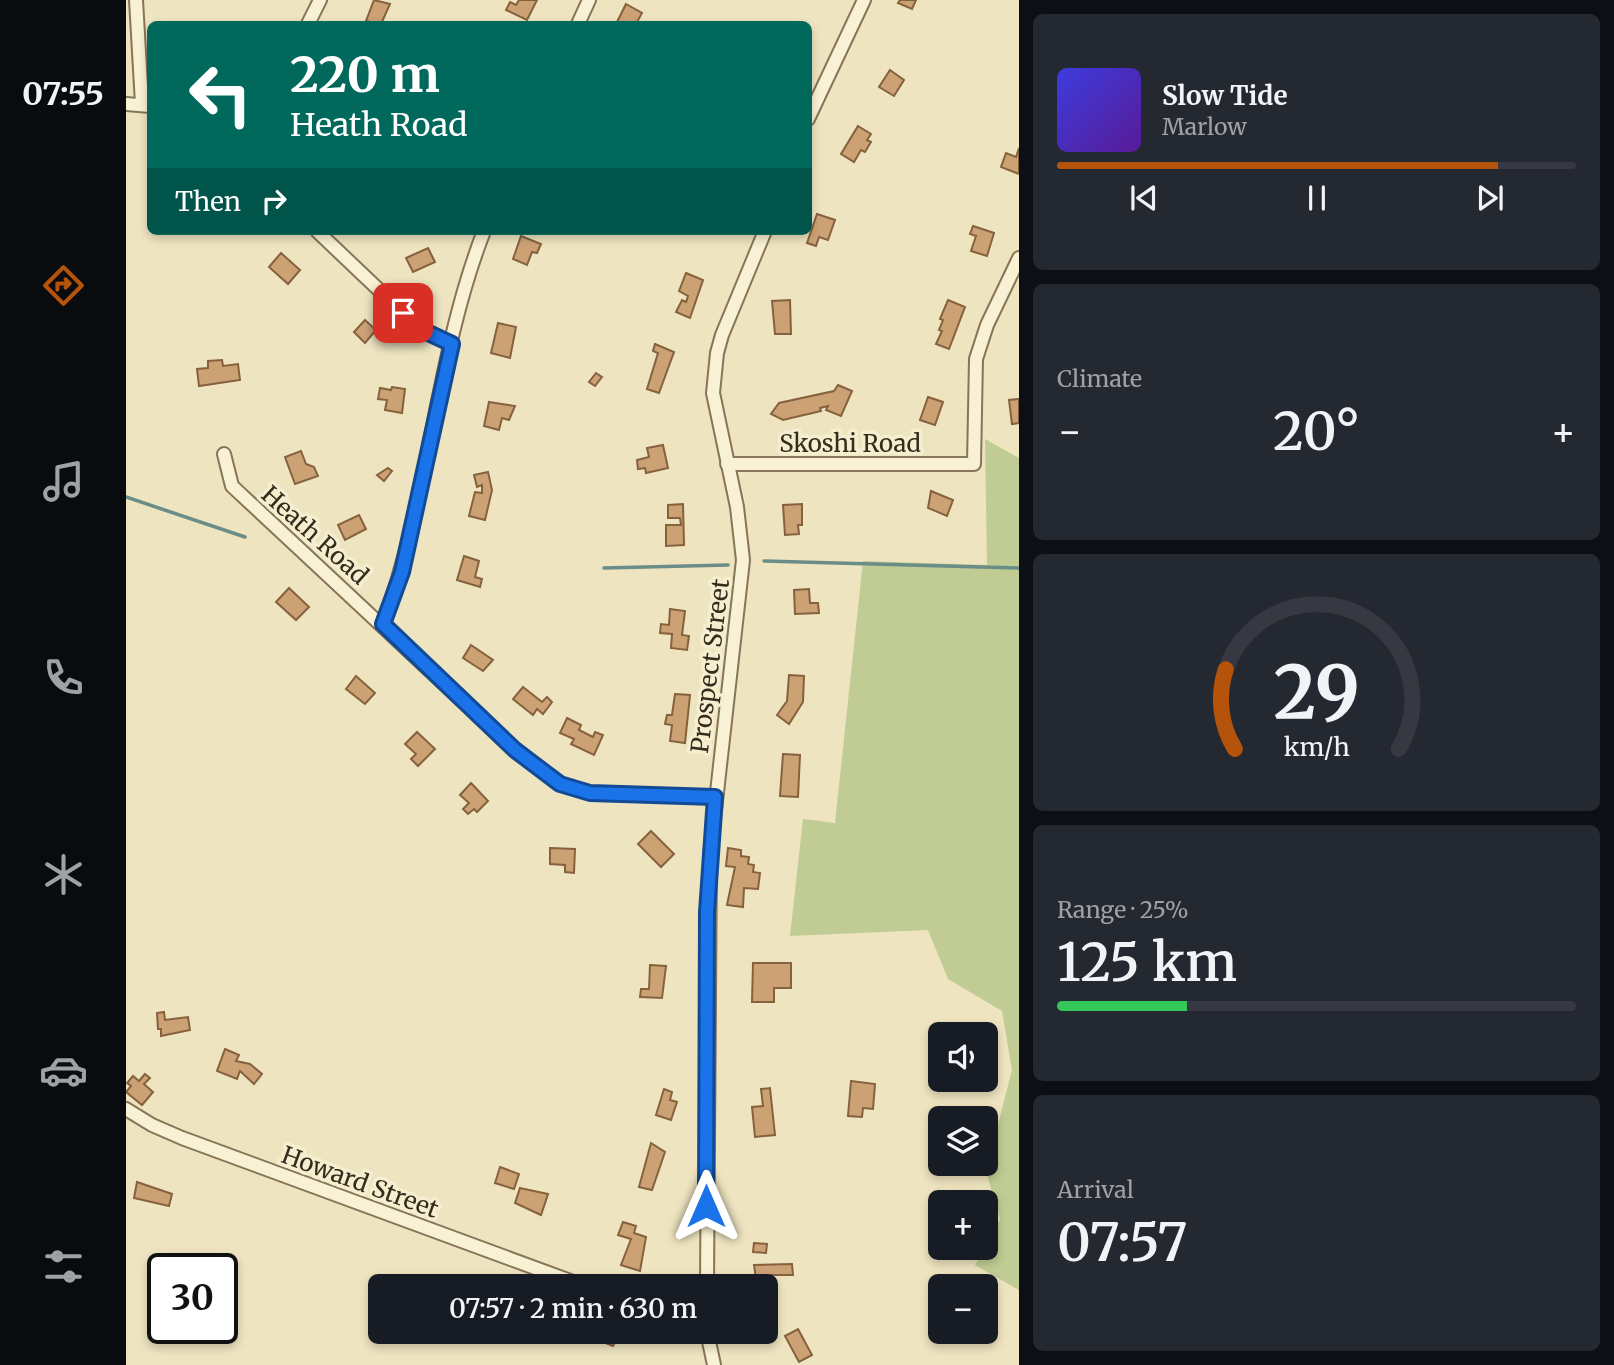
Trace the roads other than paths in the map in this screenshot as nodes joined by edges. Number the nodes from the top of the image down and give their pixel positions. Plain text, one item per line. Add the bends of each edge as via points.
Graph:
1 (136, 0) edge
2 (320, 0) edge
3 (589, 0) edge
4 (864, 0) edge
5 (310, 21) edge
6 (579, 21) edge
7 (126, 104) edge
8 (146, 105) edge
9 (812, 110) edge
10 (321, 235) edge
11 (483, 235) edge
12 (763, 235) edge
13 (1019, 258) edge
14 (452, 344) junction
15 (224, 454) dead end
16 (727, 464) junction
17 (383, 624) junction
18 (715, 797) junction
19 (126, 1109) edge
20 (551, 1274) edge
21 (706, 1274) edge
22 (710, 1344) edge
23 (714, 1365) edge

1 - 8 street
2 - 5 street
3 - 6 street
4 - 9 street
7 - 8 street
10 - 14 street via 420,329
11 - 14 street
12 - 16 street, Prospect Street via 717,353 713,393
13 - 16 street, Skoshi Road via 976,359 974,464
14 - 17 street via 402,572
15 - 17 street, Heath Road via 232,486
16 - 18 street, Prospect Street via 743,560
17 - 18 street, Heath Road via 515,750 560,784 590,793
18 - 21 street, Prospect Street via 707,912
19 - 20 street, Howard Street via 190,1141
22 - 23 street

